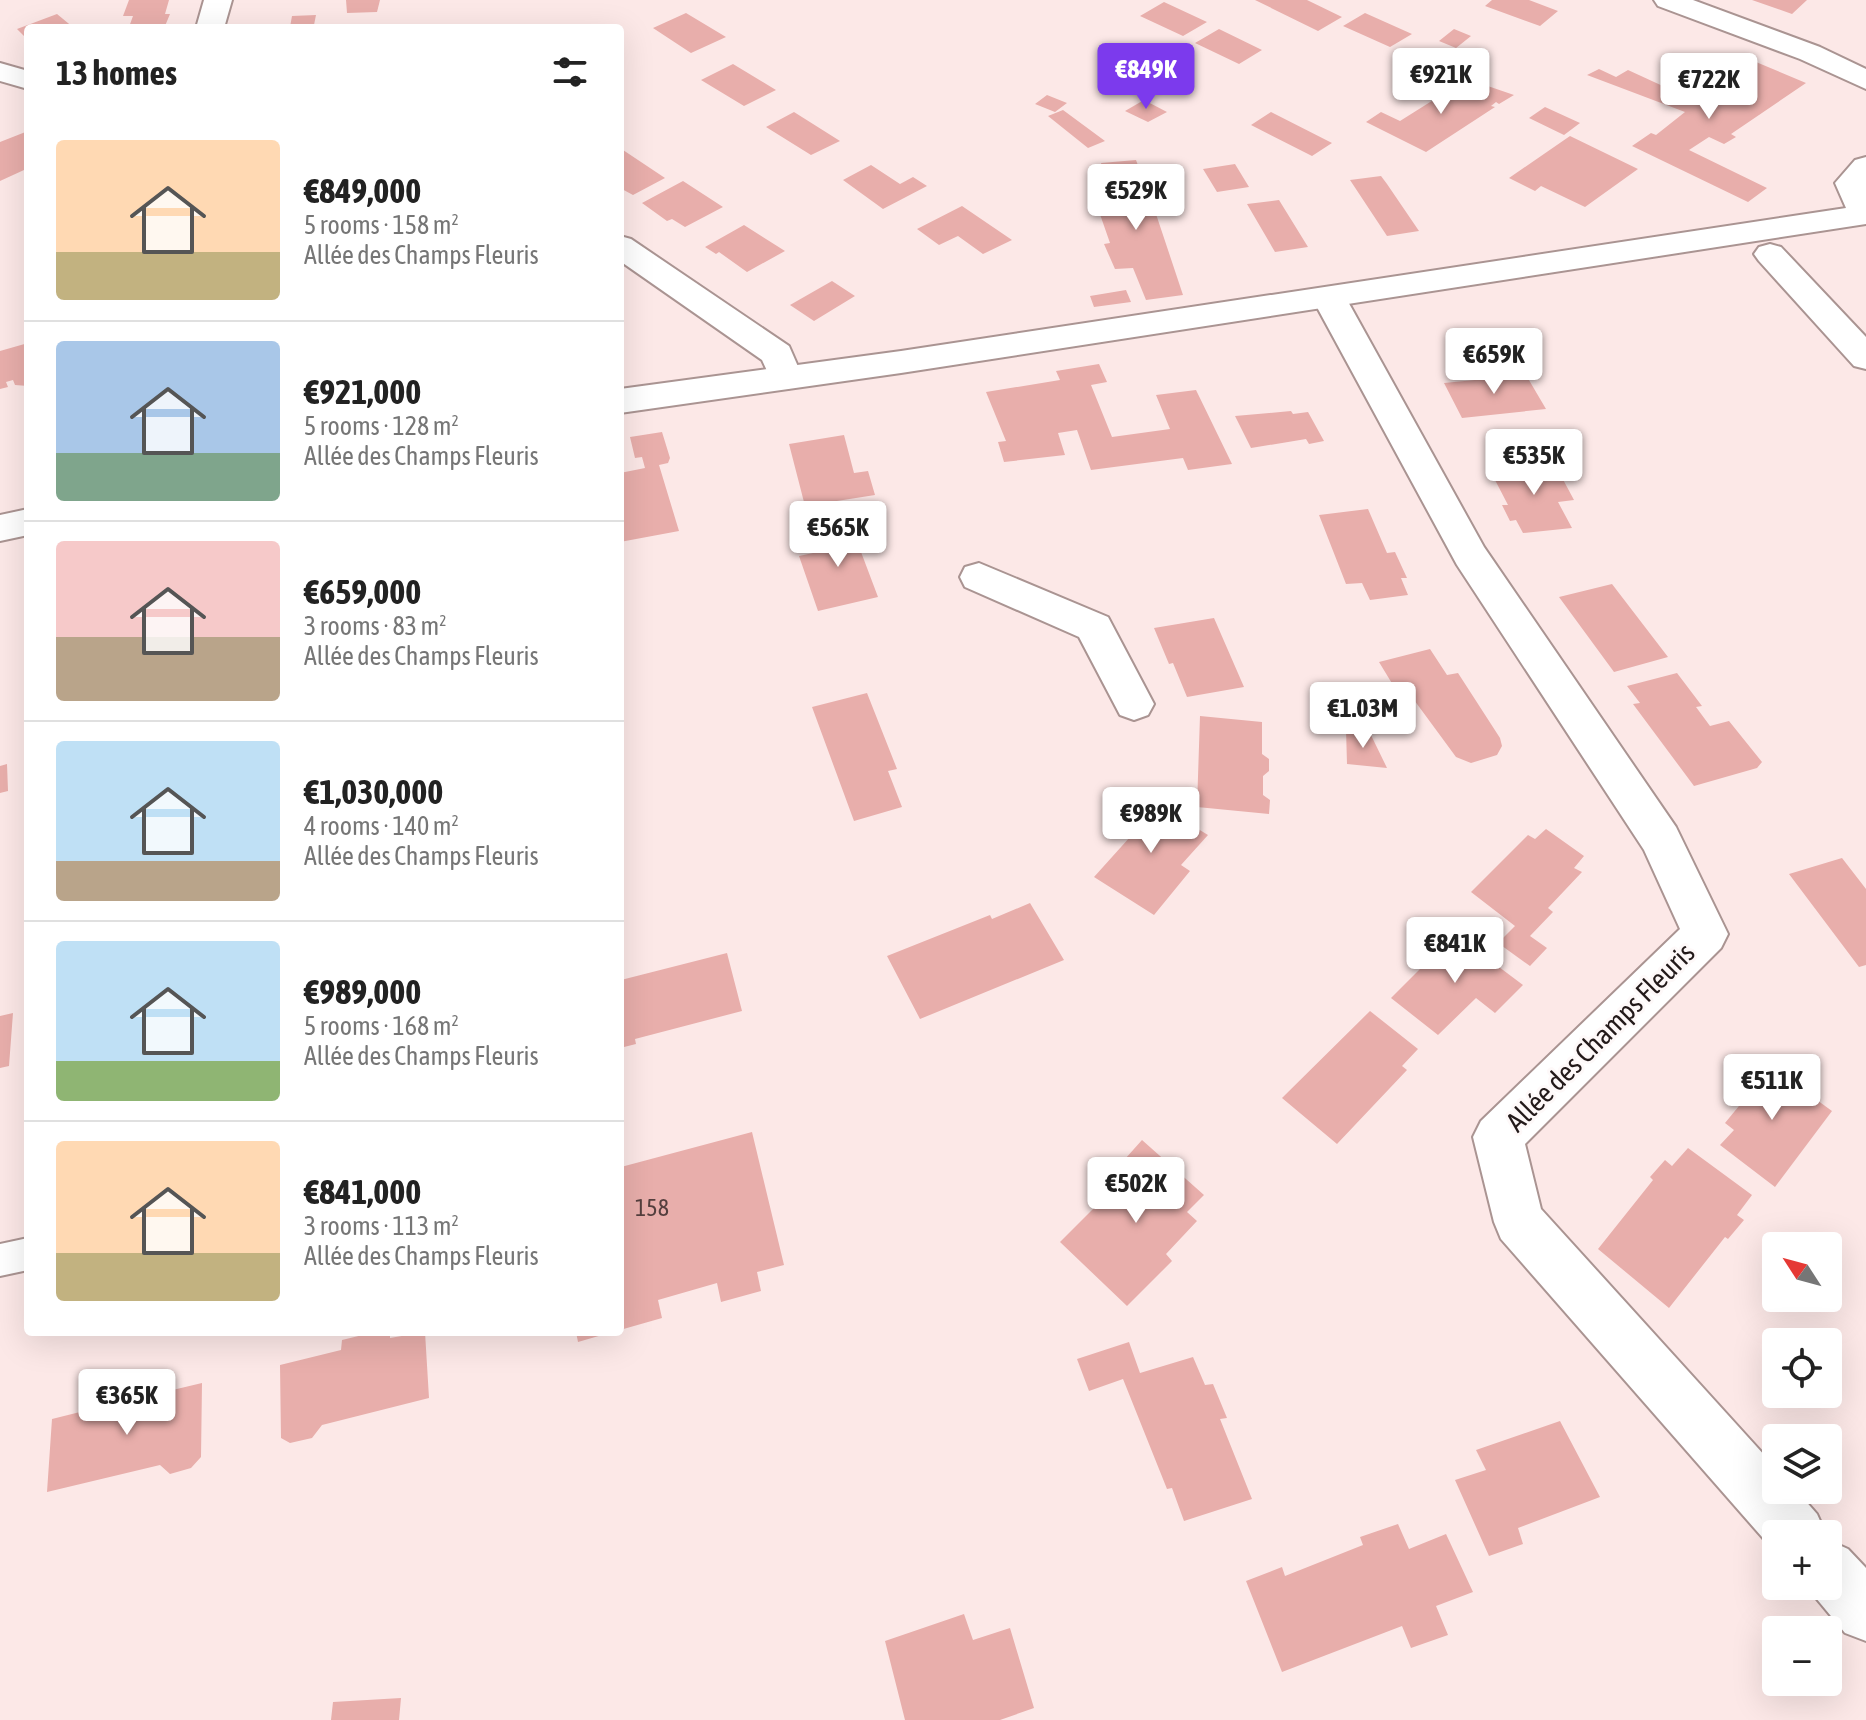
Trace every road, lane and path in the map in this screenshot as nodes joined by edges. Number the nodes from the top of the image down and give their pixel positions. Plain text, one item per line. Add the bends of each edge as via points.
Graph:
1 (218, 0) edge
2 (1668, 0) edge
3 (211, 24) edge
4 (0, 72) edge
5 (24, 79) edge
6 (1866, 80) edge
7 (1866, 166) edge
8 (1866, 213) edge
9 (624, 249) edge
10 (1770, 254) dead end
11 (1329, 298) junction
12 (1866, 358) edge
13 (786, 378) junction
14 (624, 400) edge
15 (24, 523) edge
16 (0, 528) edge
17 (979, 577) dead end
18 (1134, 704) dead end
19 (24, 1255) edge
20 (0, 1260) edge
21 (1785, 1520) edge
22 (1842, 1585) edge
23 (1866, 1612) edge

1 - 3 street
2 - 6 street via 1810,53
4 - 5 street
7 - 8 street via 1850,183
8 - 11 street
9 - 13 street via 777,354
10 - 12 street
11 - 13 street
11 - 21 street, Allée des Champs Fleuris via 1470,555 1661,840 1705,934 1498,1137 1519,1222
13 - 14 street
15 - 16 street
17 - 18 street via 1094,627
19 - 20 lane
22 - 23 street

